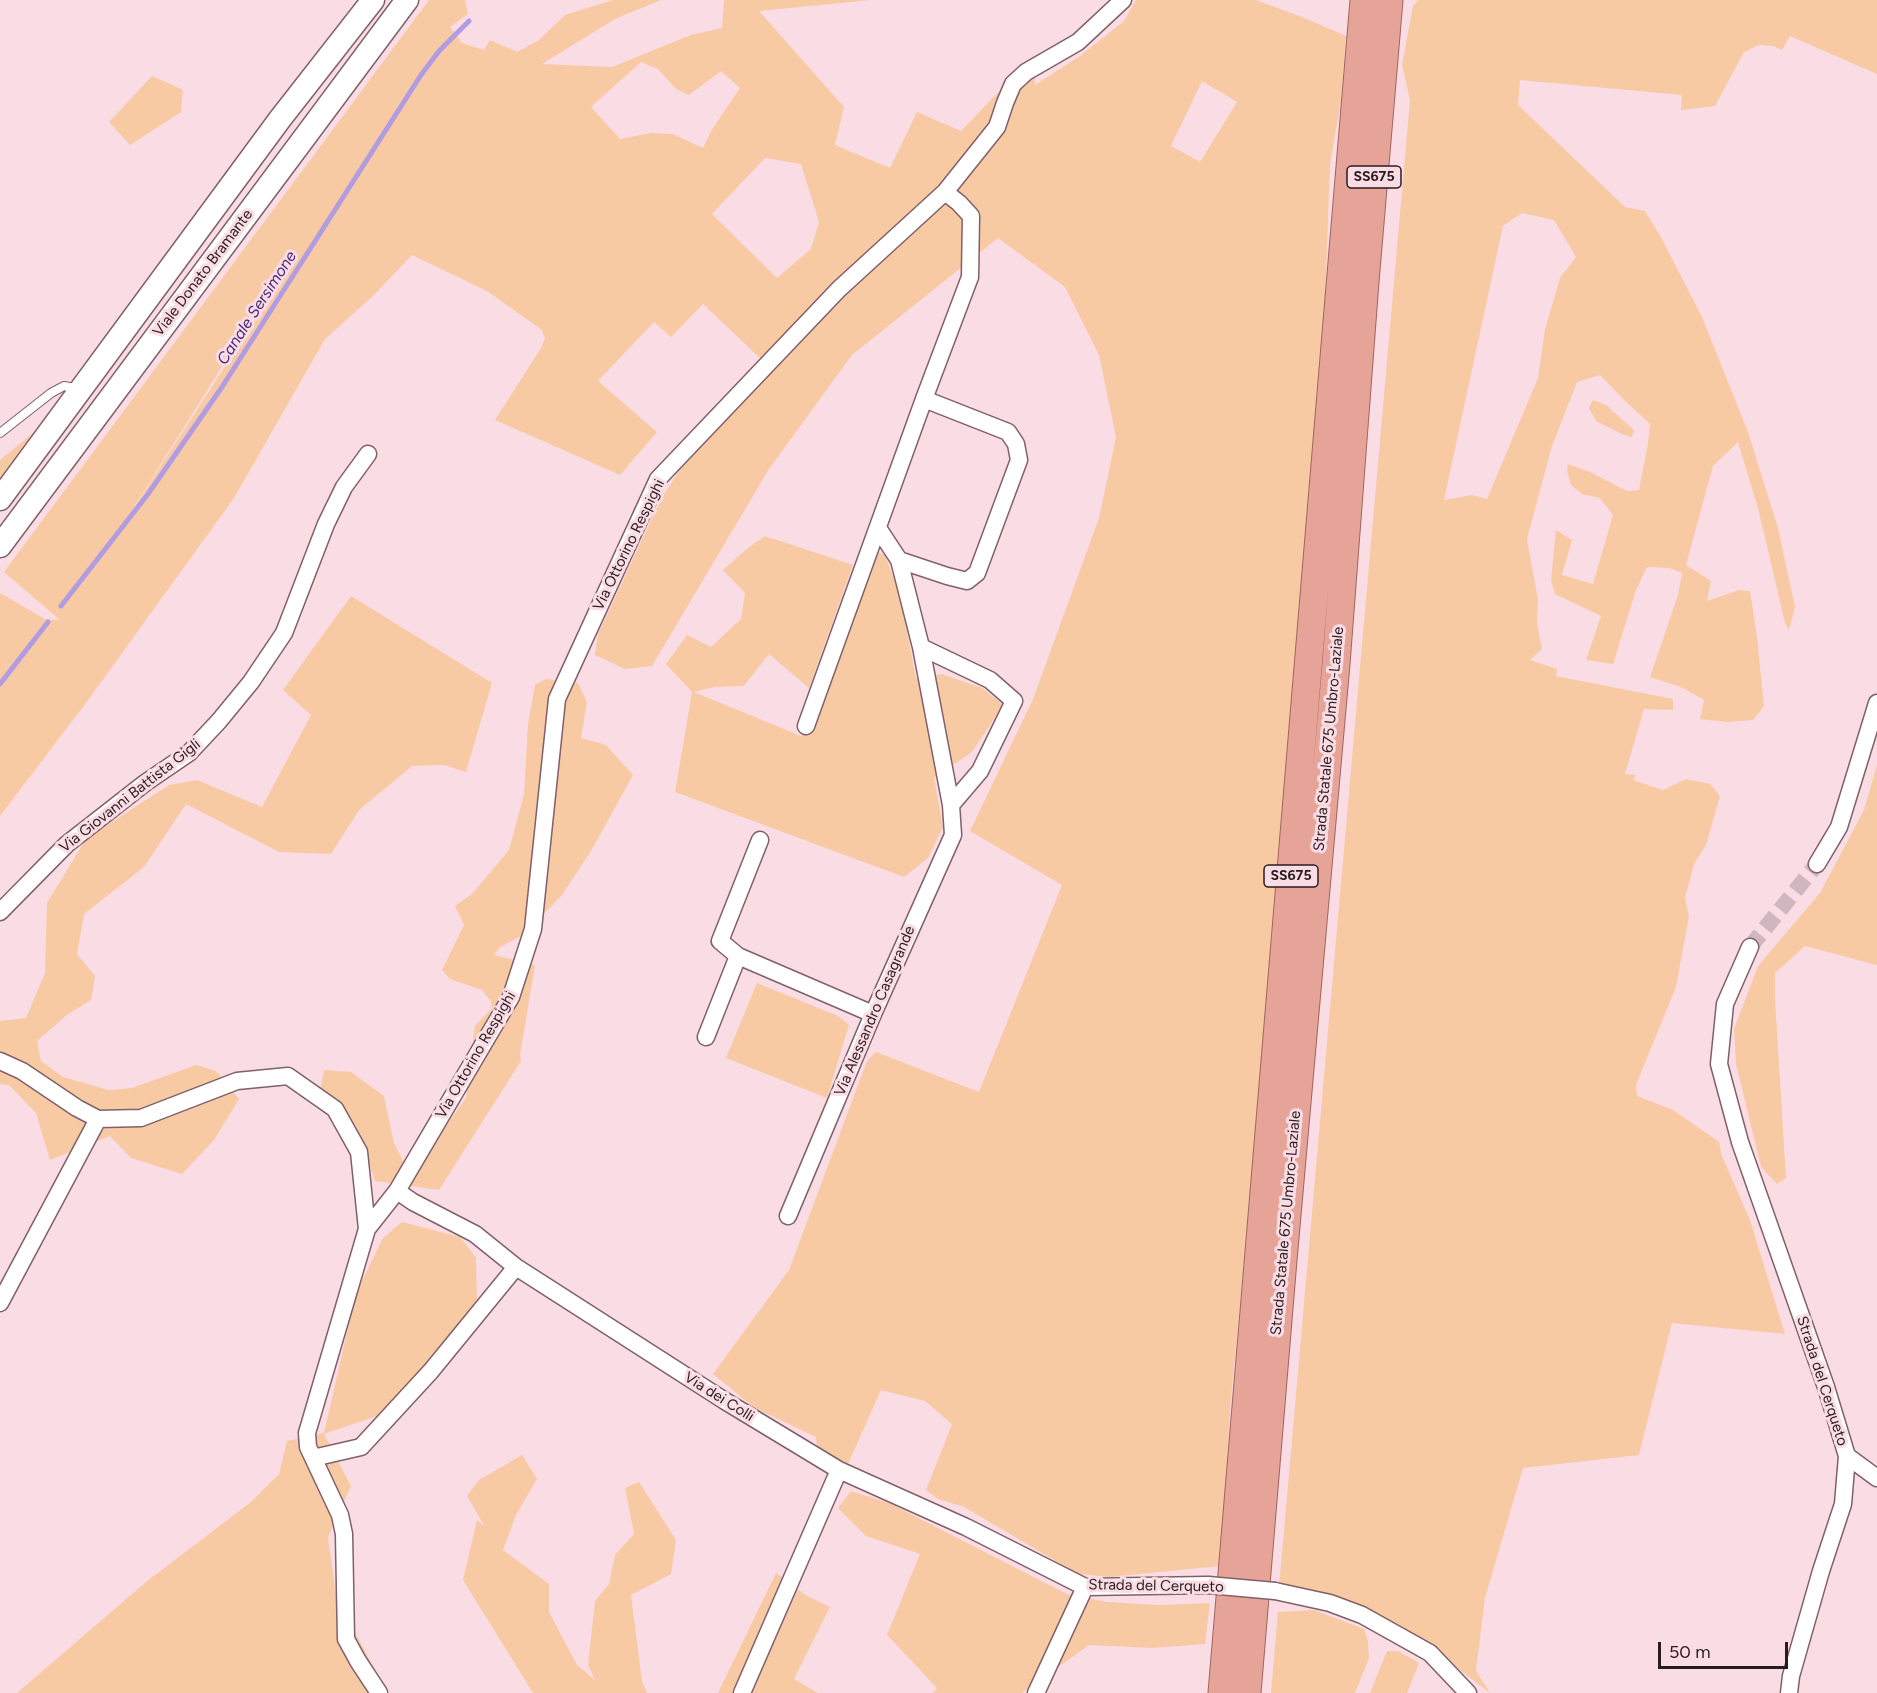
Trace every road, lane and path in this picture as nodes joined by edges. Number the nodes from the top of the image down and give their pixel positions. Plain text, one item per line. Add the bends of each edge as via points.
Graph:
1 (373, 0) edge
2 (407, 0) edge
3 (1123, 0) edge
4 (1381, 5) edge
5 (1371, 65) junction
6 (945, 192) junction
7 (81, 389) junction
8 (924, 399) junction
9 (0, 433) edge
10 (368, 454) dead end
11 (0, 499) edge
12 (878, 528) junction
13 (0, 546) edge
14 (899, 560) junction
15 (921, 647) junction
16 (1877, 703) edge
17 (806, 726) dead end
18 (951, 805) junction
19 (760, 840) dead end
20 (1817, 864) tunnel mouth
21 (0, 912) edge
22 (1750, 947) tunnel mouth
23 (738, 957) junction
24 (873, 1014) junction
25 (706, 1037) dead end
26 (0, 1061) edge
27 (98, 1119) junction
28 (397, 1191) junction
29 (788, 1216) dead end
30 (367, 1229) junction
31 (516, 1267) junction
32 (0, 1303) edge
33 (1846, 1456) junction
34 (313, 1458) junction
35 (839, 1470) junction
36 (1877, 1478) edge
37 (1085, 1587) junction
38 (380, 1693) edge
39 (741, 1693) edge
40 (1036, 1693) edge
41 (1222, 1693) edge
42 (1247, 1693) edge
43 (1468, 1693) edge
44 (1789, 1693) edge

1 - 7 main road, Viale Donato Bramante
2 - 13 main road, Viale Donato Bramante
3 - 6 street, Via Ottorino Respighi via 1078,42 1026,72 1013,84 997,127
4 - 5 highway, Strada Statale 675 Umbro-Laziale / SS675
5 - 41 highway, Strada Statale 675 Umbro-Laziale / SS675
5 - 42 highway, Strada Statale 675 Umbro-Laziale / SS675 via 1336,664
6 - 8 street via 971,216 970,278
6 - 28 street, Via Ottorino Respighi via 839,289 658,479 557,699 533,929 511,998
7 - 9 lane via 64,386 51,393
7 - 11 main road, Viale Donato Bramante
8 - 12 street
8 - 14 street via 1008,432 1016,444 1018,460 977,573 966,580
10 - 21 street, Via Giovanni Battista Gigli via 344,487 326,524 285,633 251,682 189,753 67,844
12 - 14 street, Via Alessandro Casagrande
12 - 17 street
14 - 15 street, Via Alessandro Casagrande
15 - 18 street, Via Alessandro Casagrande
15 - 18 street via 990,680 1014,701 981,771
16 - 20 street via 1839,827
18 - 24 street, Via Alessandro Casagrande via 952,835
19 - 23 street via 720,941
22 - 33 street, Strada del Cerqueto via 1725,1004 1719,1064 1740,1142 1826,1387
23 - 24 street
23 - 25 street
24 - 29 street, Via Alessandro Casagrande
26 - 27 street
27 - 30 street via 141,1118 237,1081 288,1076 335,1109 359,1152
27 - 32 street
28 - 30 street, Via Ottorino Respighi
28 - 31 street, Via dei Colli via 475,1234
30 - 34 street via 307,1433
31 - 34 street via 431,1371 361,1447
31 - 35 street, Via dei Colli
33 - 36 street
33 - 44 street, Strada del Cerqueto via 1843,1504
34 - 38 street via 340,1515 344,1534 346,1639
35 - 37 street, Strada del Cerqueto via 966,1527
35 - 39 street
37 - 40 street
37 - 43 street, Strada del Cerqueto, bridge via 1208,1585 1275,1591 1330,1603 1362,1615 1430,1653

